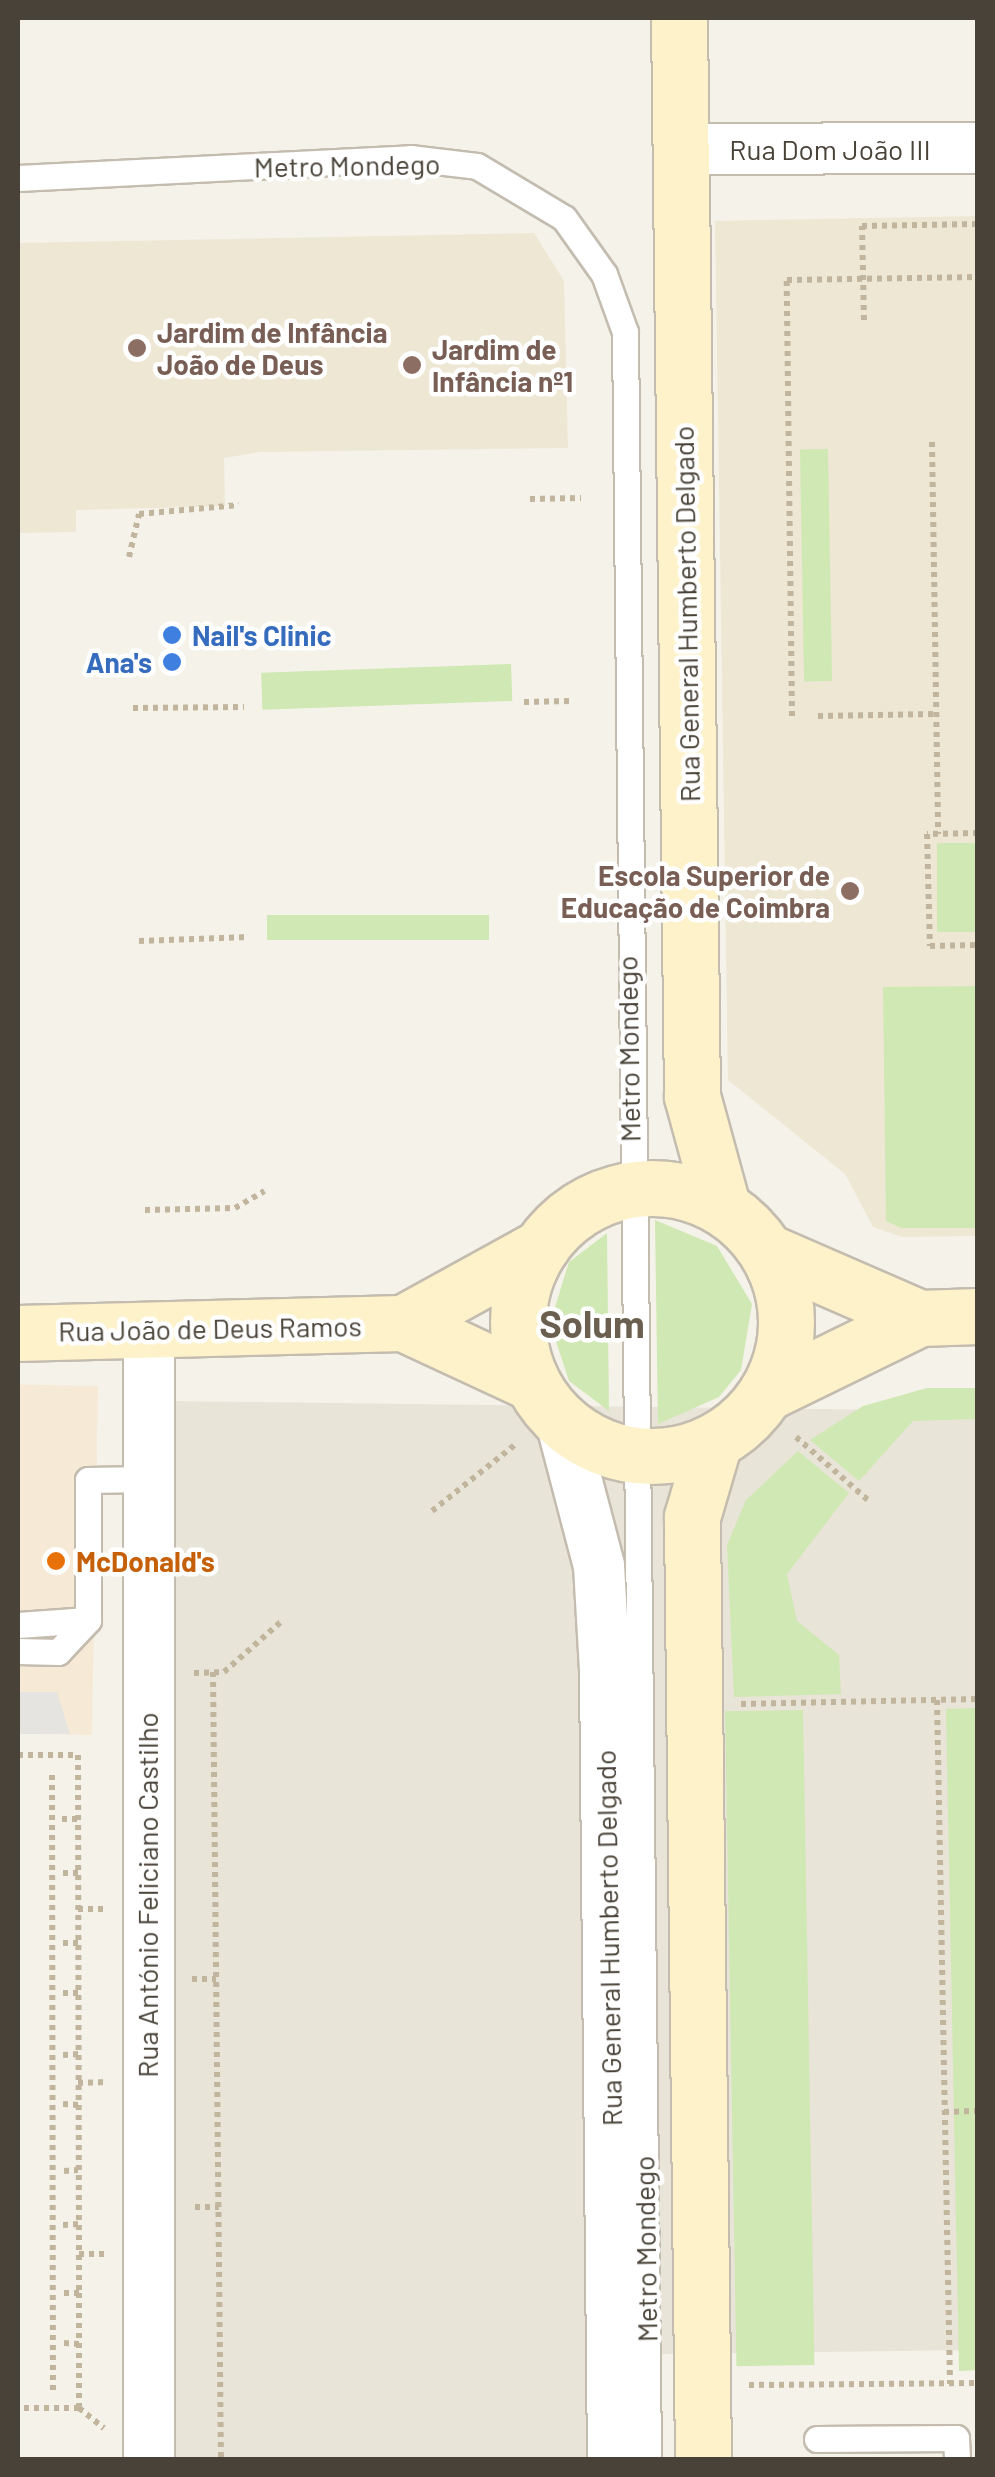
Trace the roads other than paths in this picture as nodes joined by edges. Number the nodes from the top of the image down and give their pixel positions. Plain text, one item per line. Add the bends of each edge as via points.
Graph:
1 (680, 18) edge
2 (978, 148) edge
3 (682, 149) junction
4 (18, 178) edge
5 (632, 1189) junction
6 (722, 1206) junction
7 (541, 1247) junction
8 (768, 1252) junction
9 (978, 1316) edge
10 (920, 1318) junction
11 (403, 1323) junction
12 (148, 1330) junction
13 (18, 1333) edge
14 (781, 1415) junction
15 (536, 1416) junction
16 (714, 1442) junction
17 (634, 1456) junction
18 (146, 1480) junction
19 (88, 1620) junction
20 (18, 1625) edge
21 (18, 1651) edge
22 (816, 2438) dead end
23 (149, 2460) edge
24 (613, 2460) edge
25 (648, 2460) edge
26 (703, 2460) edge
27 (957, 2460) edge

1 - 3 main road, Rua General Humberto Delgado
2 - 3 street, Rua Dom João III
3 - 6 main road, Rua General Humberto Delgado via 692,1096
4 - 5 lane, Metro Mondego via 410,158 476,166 564,218 604,274 625,332
5 - 6 main road via 678,1190
5 - 7 main road via 589,1203
5 - 17 lane, Metro Mondego
6 - 8 main road
7 - 11 main road, Rua João de Deus Ramos
7 - 15 main road via 516,1320
8 - 10 main road
8 - 14 main road via 787,1322
9 - 10 main road
10 - 14 main road
11 - 12 main road, Rua João de Deus Ramos
11 - 15 main road, Rua João de Deus Ramos
12 - 13 main road, Rua João de Deus Ramos
12 - 18 street, Rua António Feliciano Castilho
14 - 16 main road
15 - 17 main road, Rua João de Deus Ramos
15 - 24 street, Rua General Humberto Delgado via 599,1566
16 - 17 main road
16 - 26 main road via 692,1516
17 - 25 lane, Metro Mondego
18 - 19 lane via 88,1480
18 - 23 street, Rua António Feliciano Castilho
19 - 20 lane
19 - 21 lane via 58,1652
22 - 27 lane via 956,2438

